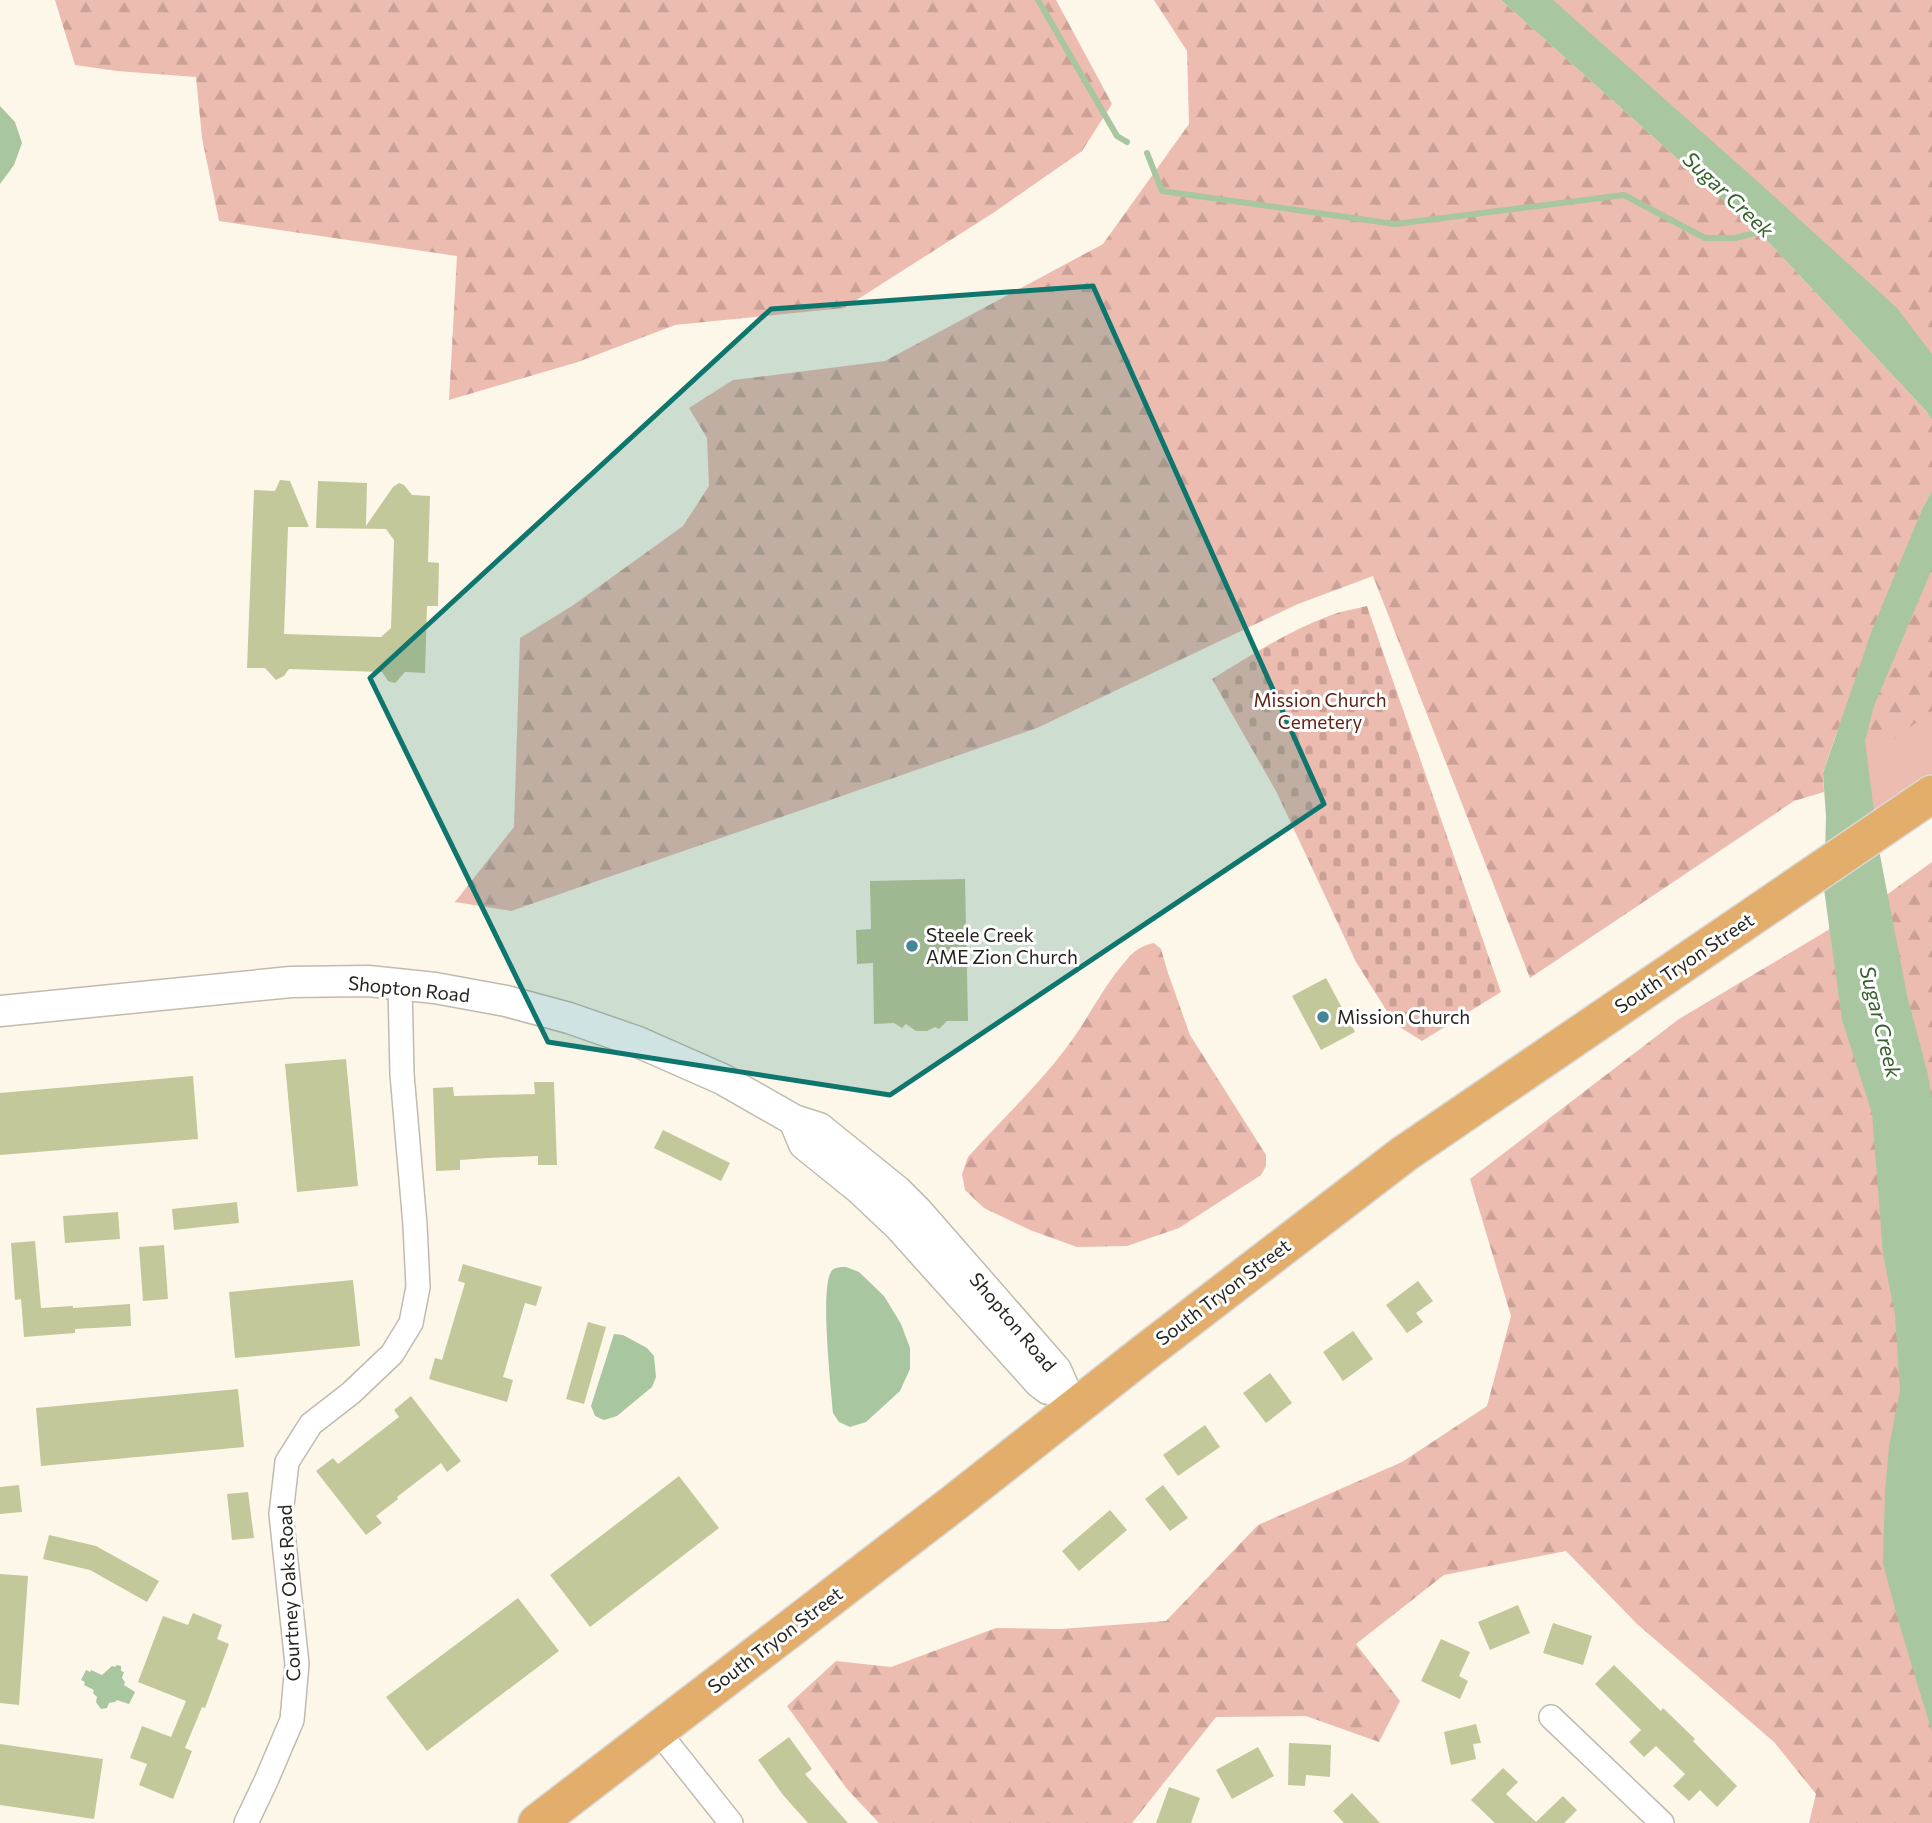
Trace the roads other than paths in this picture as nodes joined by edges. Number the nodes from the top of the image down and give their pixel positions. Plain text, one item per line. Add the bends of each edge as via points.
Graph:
1 (1922, 801) edge
2 (400, 985) junction
3 (0, 1011) edge
4 (1073, 1409) junction
5 (1551, 1717) dead end
6 (657, 1730) junction
7 (246, 1823) edge
8 (537, 1823) edge
9 (731, 1823) edge
10 (1662, 1823) edge

1 - 4 main road, South Tryon Street via 1404,1154
2 - 3 street, Shopton Road via 291,982
2 - 4 street, Shopton Road via 506,1001 569,1017 671,1056 794,1120 819,1128 918,1212 1056,1370
2 - 7 street, Courtney Oaks Road via 418,1287 411,1323 392,1354 312,1424 287,1462 281,1514 297,1664 292,1720
4 - 6 main road, South Tryon Street
5 - 10 street
6 - 8 main road, South Tryon Street
6 - 9 street

